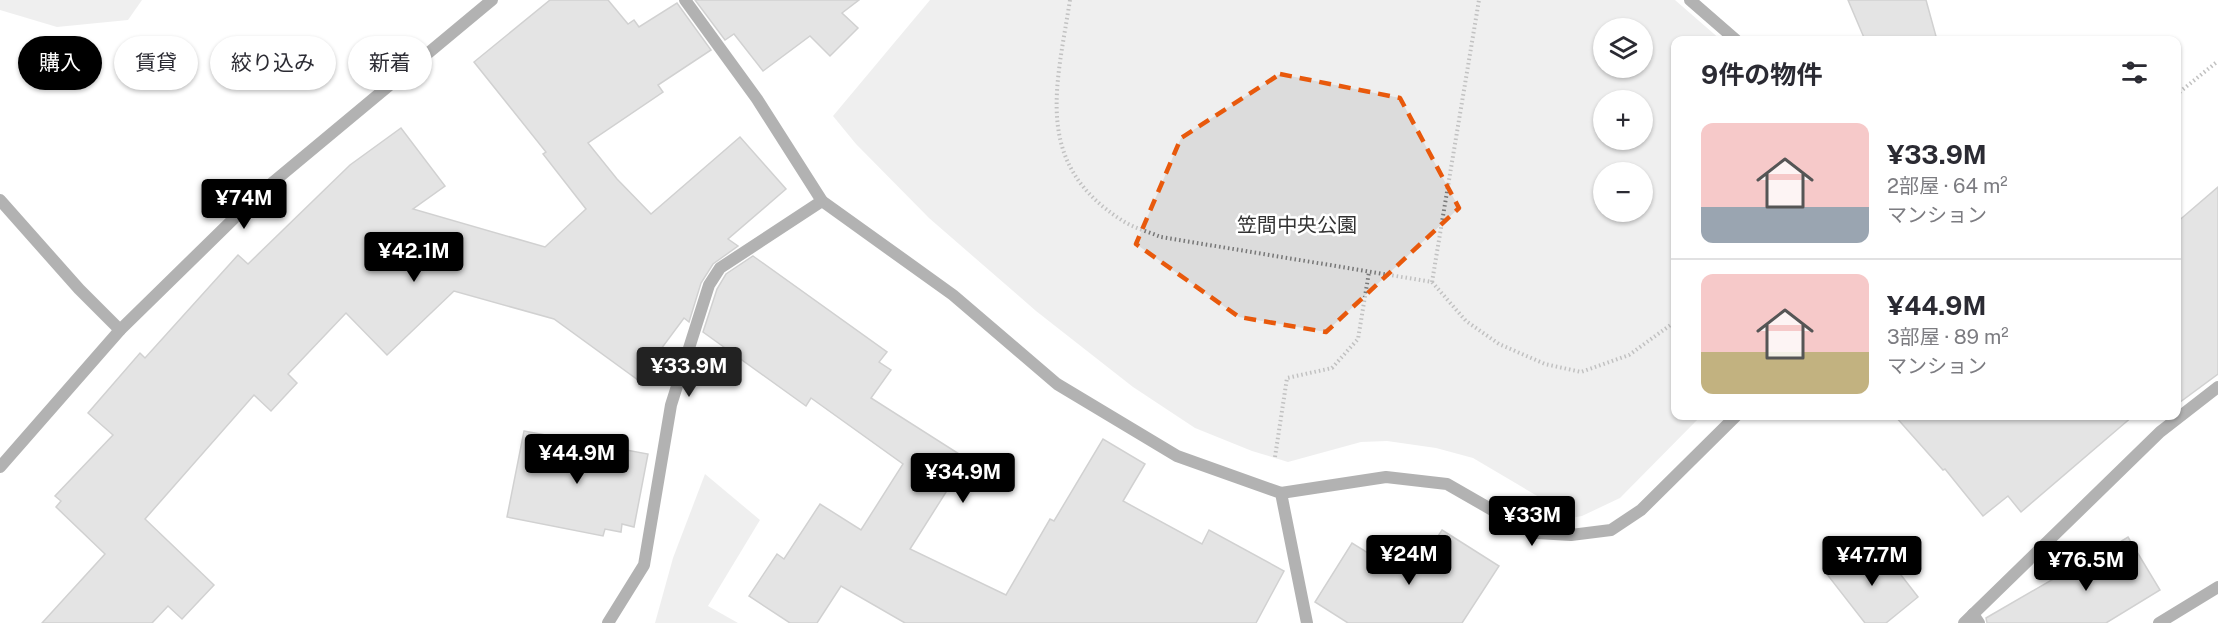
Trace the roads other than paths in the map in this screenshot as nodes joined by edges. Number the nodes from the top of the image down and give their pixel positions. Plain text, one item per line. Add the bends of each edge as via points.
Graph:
1 (492, 0) edge
2 (685, 0) edge
3 (1690, 0) edge
4 (1731, 36) edge
5 (0, 200) edge
6 (822, 201) junction
7 (120, 330) junction
8 (2218, 387) edge
9 (2181, 416) edge
10 (1732, 420) edge
11 (2175, 420) edge
12 (0, 467) edge
13 (1281, 493) junction
14 (2218, 587) edge
15 (1972, 620) edge
16 (608, 623) edge
17 (1307, 623) edge
18 (2159, 623) edge

1 - 7 street via 260,194
2 - 6 street via 757,99
3 - 4 street
5 - 7 street
6 - 13 street via 953,295 1057,384 1177,456
6 - 16 street via 720,268 710,285 671,405 644,565
7 - 12 street
8 - 9 street
10 - 13 street via 1641,510 1611,530 1571,535 1537,533 1447,484 1426,481 1386,477
11 - 15 street
13 - 17 street
14 - 18 street

